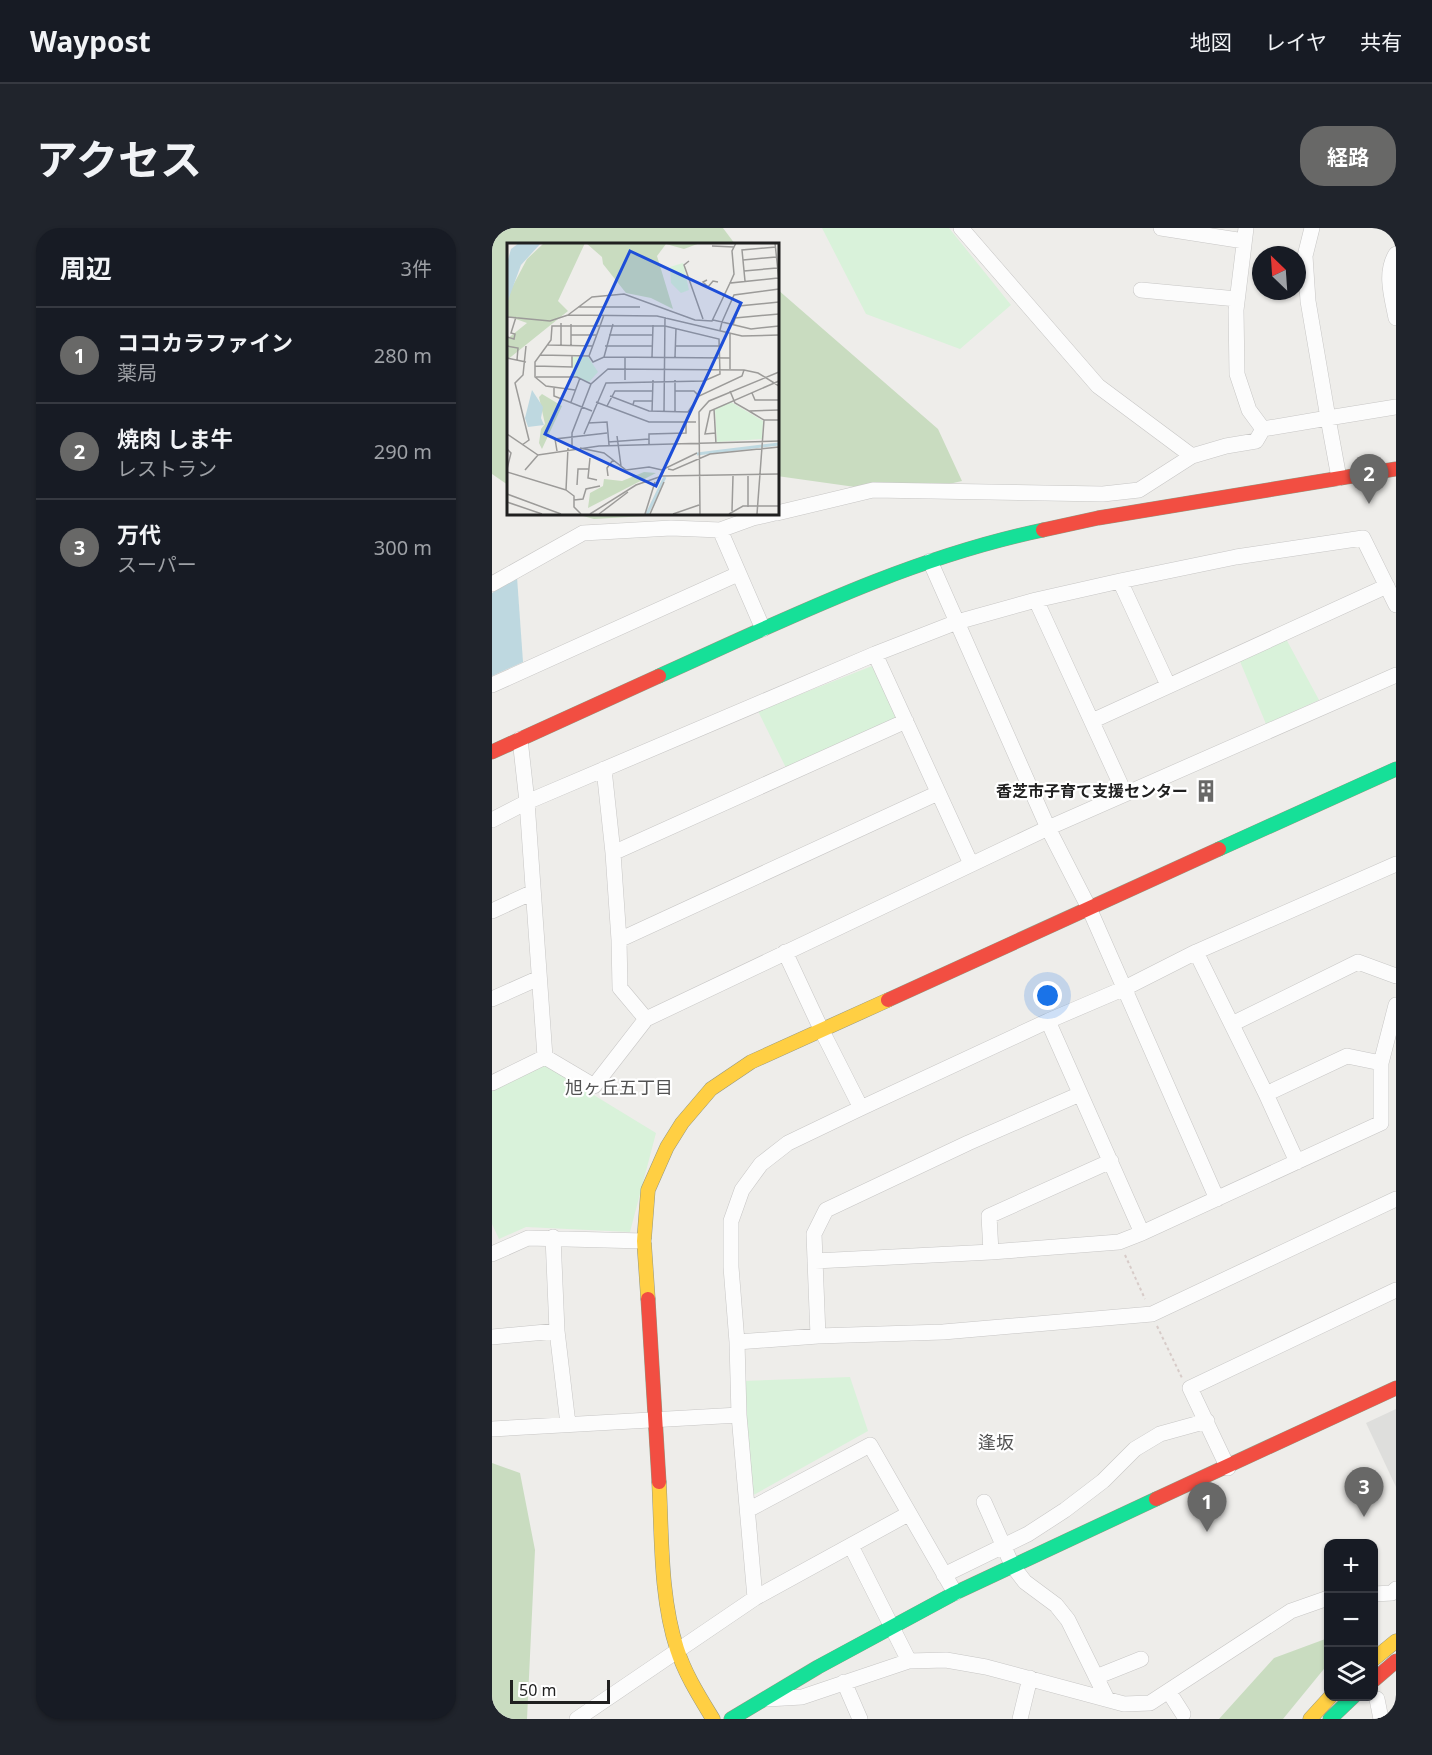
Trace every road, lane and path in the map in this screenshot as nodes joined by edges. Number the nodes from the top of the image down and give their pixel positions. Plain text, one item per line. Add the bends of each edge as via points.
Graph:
1 (961, 228) edge
2 (1161, 228) edge
3 (1312, 228) edge
4 (1245, 235) edge
5 (1396, 254) edge
6 (1141, 290) dead end
7 (1237, 299) junction
8 (1396, 318) edge
9 (1396, 406) edge
10 (1328, 418) junction
11 (1263, 429) junction
12 (1192, 456) junction
13 (1396, 469) edge
14 (1339, 478) junction
15 (778, 513) edge
16 (771, 514) edge
17 (720, 530) junction
18 (930, 561) junction
19 (738, 574) junction
20 (1120, 581) junction
21 (492, 584) edge
22 (1387, 586) junction
23 (1036, 600) junction
24 (1396, 605) edge
25 (957, 622) junction
26 (763, 629) junction
27 (874, 654) junction
28 (1396, 675) edge
29 (492, 685) edge
30 (1168, 686) junction
31 (906, 721) junction
32 (1092, 721) junction
33 (520, 739) junction
34 (492, 752) edge
35 (604, 769) junction
36 (1396, 770) edge
37 (938, 794) junction
38 (1125, 794) junction
39 (527, 802) junction
40 (492, 820) edge
41 (1048, 828) junction
42 (613, 854) junction
43 (971, 864) junction
44 (1396, 864) edge
45 (533, 892) junction
46 (1089, 908) junction
47 (492, 911) edge
48 (619, 940) junction
49 (785, 952) junction
50 (1196, 952) junction
51 (1396, 976) edge
52 (539, 978) junction
53 (1125, 988) junction
54 (492, 999) edge
55 (1396, 1005) edge
56 (646, 1019) junction
57 (1048, 1021) junction
58 (1232, 1024) junction
59 (821, 1029) junction
60 (545, 1057) junction
61 (1381, 1063) junction
62 (492, 1083) edge
63 (1080, 1094) junction
64 (1266, 1094) junction
65 (861, 1108) junction
66 (1111, 1161) junction
67 (1297, 1162) junction
68 (1217, 1198) junction
69 (1396, 1199) edge
70 (1142, 1233) junction
71 (554, 1237) junction
72 (644, 1241) junction
73 (991, 1252) junction
74 (492, 1254) edge
75 (815, 1261) junction
76 (1396, 1290) edge
77 (557, 1331) junction
78 (492, 1336) edge
79 (818, 1336) junction
80 (737, 1342) junction
81 (1396, 1388) edge
82 (739, 1415) junction
83 (656, 1419) junction
84 (1206, 1421) junction
85 (568, 1424) junction
86 (492, 1429) edge
87 (1228, 1467) junction
88 (984, 1502) dead end
89 (748, 1510) junction
90 (908, 1514) junction
91 (851, 1546) junction
92 (1004, 1546) junction
93 (1012, 1565) junction
94 (944, 1575) junction
95 (1396, 1589) edge
96 (955, 1593) junction
97 (1378, 1594) edge
98 (754, 1598) junction
99 (1324, 1600) edge
100 (892, 1626) junction
101 (1396, 1641) edge
102 (677, 1650) junction
103 (1378, 1656) edge
104 (1141, 1659) dead end
105 (909, 1661) junction
106 (1396, 1661) edge
107 (1096, 1677) junction
108 (1378, 1677) edge
109 (1030, 1678) junction
110 (844, 1682) junction
111 (1169, 1692) junction
112 (1107, 1699) junction
113 (764, 1700) junction
114 (1326, 1701) edge
115 (1349, 1701) edge
116 (1377, 1701) edge
117 (1022, 1708) edge
118 (1183, 1714) dead end
119 (577, 1719) edge
120 (713, 1719) edge
121 (731, 1719) edge
122 (860, 1719) edge
123 (1310, 1719) edge
124 (1330, 1719) edge
125 (1381, 1719) edge

1 - 12 street via 1098,386
2 - 4 street
3 - 10 street via 1305,256 1308,301
4 - 7 street
5 - 8 street via 1389,275
6 - 7 street
7 - 11 street via 1237,374 1249,410
9 - 10 street
10 - 11 street
10 - 14 street
11 - 12 street via 1256,441
12 - 15 street via 1139,490 1103,494 873,490
13 - 14 street
14 - 18 street via 1098,518
16 - 17 street
17 - 19 street
17 - 21 street via 671,528 583,533
18 - 25 street
18 - 26 street
19 - 26 street
19 - 29 street
20 - 22 street via 1236,557 1363,538
20 - 23 street
20 - 30 street
22 - 24 street
22 - 30 street
23 - 25 street
23 - 32 street
25 - 27 street
25 - 41 street
26 - 33 street
27 - 31 street
27 - 35 street
28 - 38 street
30 - 32 street
31 - 37 street
31 - 42 street
32 - 38 street
33 - 34 street
33 - 39 street
35 - 39 street
35 - 42 street
36 - 46 street
37 - 43 street
37 - 48 street
38 - 41 street
39 - 40 street
39 - 45 street
41 - 43 street
41 - 46 street
42 - 48 street
43 - 49 street
44 - 50 street
45 - 47 street
45 - 52 street
46 - 53 street
46 - 59 street
48 - 56 street via 620,988
49 - 56 street
49 - 59 street
50 - 53 street
50 - 58 street
51 - 58 street via 1358,962
52 - 54 street
52 - 60 street
53 - 57 street
53 - 68 street
55 - 61 street
56 - 60 street via 594,1086
57 - 63 street
57 - 65 street
58 - 64 street
59 - 65 street
59 - 72 street via 751,1062 711,1089 681,1123 648,1190
60 - 62 street
61 - 64 street via 1347,1056
61 - 67 street via 1381,1123
63 - 66 street
63 - 75 street via 826,1210 814,1234
64 - 67 street
65 - 80 street via 788,1143 761,1164 742,1190 731,1221
66 - 70 street
66 - 73 street via 989,1216
67 - 68 street
68 - 70 street
69 - 79 street via 1152,1314 943,1332
70 - 73 street via 1119,1242
71 - 72 street
71 - 74 street via 528,1238
71 - 77 street
72 - 83 street
73 - 75 street
75 - 79 street
76 - 84 street via 1190,1388
77 - 78 street
77 - 85 street
79 - 80 street
80 - 82 street
81 - 87 street
82 - 83 street
82 - 89 street
83 - 85 street
83 - 102 street via 665,1583
84 - 87 street
84 - 92 street via 1160,1434 1135,1449 1103,1481 1065,1510
85 - 86 street
87 - 93 street
88 - 92 street
89 - 90 street via 870,1445
89 - 98 street
90 - 91 street
90 - 94 street
91 - 98 street
91 - 100 street
92 - 93 street
92 - 94 street
93 - 96 street
93 - 107 street via 1025,1582 1056,1605 1068,1620
94 - 96 street
95 - 97 street
96 - 100 street
98 - 102 street
99 - 111 street via 1291,1611
100 - 105 street
100 - 113 street
101 - 103 street
102 - 119 street
102 - 120 street via 691,1684
104 - 107 street
105 - 109 street via 946,1660
105 - 110 street
106 - 108 street
107 - 112 street
109 - 112 street
109 - 117 street
110 - 113 street via 802,1697
110 - 122 street
111 - 112 street via 1150,1703 1124,1704
111 - 118 street
113 - 121 street
114 - 123 street
115 - 124 street
116 - 125 street

